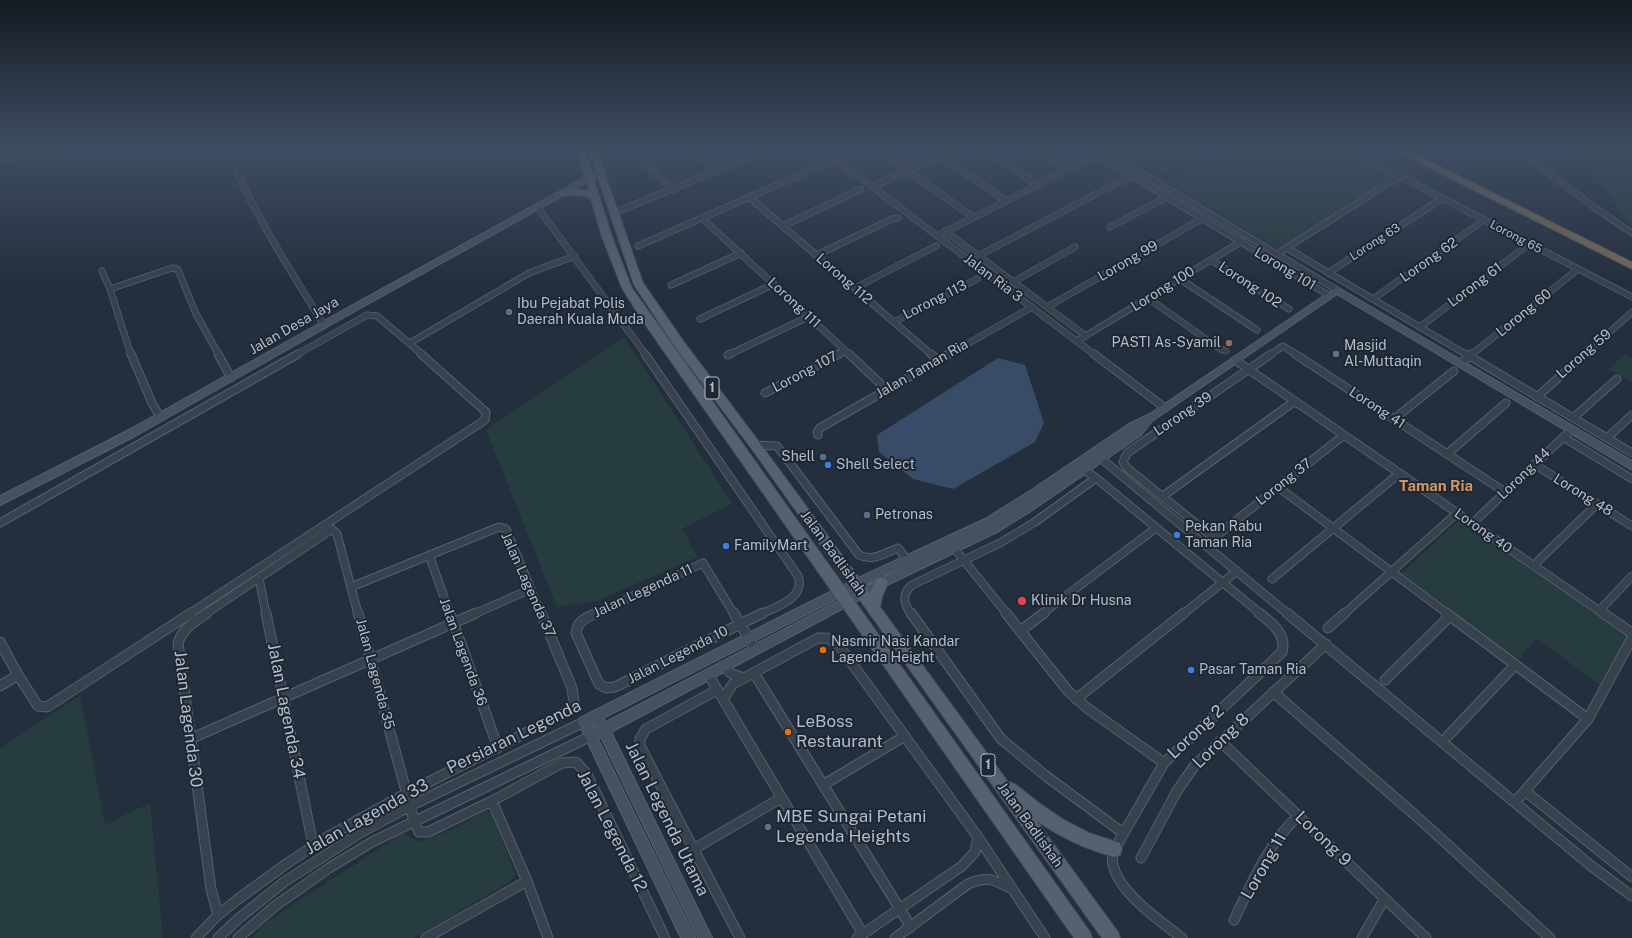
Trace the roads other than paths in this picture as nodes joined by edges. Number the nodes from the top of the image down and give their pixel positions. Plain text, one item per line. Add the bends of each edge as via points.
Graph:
1 (246, 192) edge
2 (567, 192) edge
3 (571, 192) edge
4 (584, 192) edge
5 (593, 192) edge
6 (607, 192) edge
7 (668, 192) edge
8 (762, 192) edge
9 (855, 192) edge
10 (878, 192) edge
11 (938, 192) edge
12 (992, 192) edge
13 (1024, 192) edge
14 (1101, 192) edge
15 (1157, 192) edge
16 (1375, 192) edge
17 (1431, 192) edge
18 (1482, 192) edge
19 (1495, 192) edge
20 (1574, 192) edge
21 (1175, 193) joint
22 (563, 194) junction
23 (750, 197) junction
24 (1166, 197) junction
25 (595, 198) junction
26 (1443, 198) junction
27 (1006, 201) junction
28 (538, 208) junction
29 (614, 213) junction
30 (1210, 214) junction
31 (973, 217) junction
32 (702, 218) junction
33 (898, 218) dead end
34 (1202, 219) junction
35 (1484, 220) junction
36 (783, 226) junction
37 (1110, 227) dead end
38 (945, 231) junction
39 (1632, 233) edge
40 (937, 236) junction
41 (1248, 237) junction
42 (1240, 242) junction
43 (1529, 244) junction
44 (638, 246) dead end
45 (936, 246) dead end
46 (1075, 247) dead end
47 (1287, 248) junction
48 (741, 253) junction
49 (1277, 254) junction
50 (817, 255) junction
51 (575, 256) junction
52 (978, 256) junction
53 (1211, 260) junction
54 (1632, 260) edge
55 (1632, 266) edge
56 (1578, 269) junction
57 (102, 271) dead end
58 (1328, 273) junction
59 (977, 278) dead end
60 (1180, 279) junction
61 (1013, 282) junction
62 (774, 284) junction
63 (671, 285) dead end
64 (854, 288) junction
65 (110, 289) junction
66 (1334, 293) junction
67 (1632, 297) edge
68 (1148, 298) junction
69 (1373, 299) junction
70 (1047, 307) junction
71 (1032, 308) junction
72 (1289, 309) dead end
73 (1632, 312) edge
74 (808, 316) junction
75 (700, 319) dead end
76 (894, 322) junction
77 (324, 325) junction
78 (1420, 327) junction
79 (1257, 330) dead end
80 (1086, 336) junction
81 (1077, 342) junction
82 (410, 343) junction
83 (845, 351) junction
84 (1226, 351) dead end
85 (728, 355) dead end
86 (1469, 356) junction
87 (938, 360) junction
88 (1235, 360) junction
89 (1461, 363) junction
90 (1249, 370) junction
91 (1454, 371) dead end
92 (231, 378) junction
93 (1617, 379) dead end
94 (886, 389) junction
95 (765, 393) dead end
96 (1537, 397) junction
97 (1294, 401) junction
98 (1506, 403) dead end
99 (1165, 408) junction
100 (1632, 415) edge
101 (160, 417) junction
102 (1573, 418) junction
103 (1394, 419) junction
104 (1570, 430) junction
105 (818, 435) dead end
106 (1344, 435) junction
107 (1563, 437) junction
108 (1607, 438) junction
109 (755, 445) junction
110 (1632, 453) edge
111 (1447, 454) junction
112 (1097, 455) junction
113 (1534, 464) junction
114 (1632, 466) edge
115 (1083, 470) junction
116 (1395, 477) dead end
117 (1096, 478) junction
118 (1632, 479) edge
119 (1278, 487) junction
120 (1505, 492) junction
121 (1164, 496) junction
122 (0, 501) edge
123 (1597, 504) junction
124 (1457, 513) junction
125 (1477, 519) dead end
126 (0, 523) edge
127 (1632, 526) edge
128 (1156, 528) junction
129 (1333, 528) junction
130 (332, 529) joint
131 (1214, 538) junction
132 (1205, 545) junction
133 (954, 548) junction
134 (429, 555) junction
135 (907, 560) junction
136 (965, 561) junction
137 (1538, 561) dead end
138 (1237, 571) junction
139 (1391, 571) junction
140 (1632, 576) edge
141 (259, 578) junction
142 (1272, 579) dead end
143 (881, 583) junction
144 (1223, 583) junction
145 (351, 588) junction
146 (859, 589) junction
147 (531, 590) junction
148 (844, 597) junction
149 (873, 607) junction
150 (1599, 610) junction
151 (1450, 616) junction
152 (453, 624) junction
153 (740, 624) junction
154 (1328, 628) dead end
155 (1020, 631) junction
156 (1632, 633) edge
157 (1632, 638) edge
158 (0, 642) edge
159 (753, 644) junction
160 (1326, 644) junction
161 (371, 660) junction
162 (1516, 665) junction
163 (723, 666) junction
164 (754, 673) junction
165 (708, 674) junction
166 (18, 675) junction
167 (744, 678) junction
168 (1385, 680) dead end
169 (0, 686) edge
170 (615, 687) joint
171 (717, 690) junction
172 (1273, 692) junction
173 (284, 698) junction
174 (723, 699) junction
175 (1076, 699) junction
176 (573, 707) joint
177 (597, 716) junction
178 (1588, 719) junction
179 (584, 722) junction
180 (603, 729) junction
181 (591, 736) junction
182 (905, 736) junction
183 (1448, 736) dead end
184 (190, 739) junction
185 (1220, 741) junction
186 (498, 748) junction
187 (1164, 763) junction
188 (994, 774) junction
189 (823, 785) junction
190 (1525, 791) junction
191 (407, 794) junction
192 (781, 798) junction
193 (492, 801) junction
194 (1514, 802) junction
195 (410, 806) junction
196 (1298, 816) junction
197 (414, 821) junction
198 (1123, 833) junction
199 (978, 837) junction
200 (313, 845) junction
201 (1114, 848) junction
202 (694, 850) junction
203 (1141, 858) dead end
204 (1631, 874) edge
205 (526, 882) junction
206 (1012, 889) junction
207 (1632, 896) edge
208 (1385, 898) junction
209 (900, 909) junction
210 (218, 915) junction
211 (1234, 920) dead end
212 (911, 927) junction
213 (701, 936) edge
214 (860, 936) edge
215 (430, 937) edge
216 (196, 938) edge
217 (218, 938) edge
218 (238, 938) edge
219 (548, 938) edge
220 (665, 938) edge
221 (688, 938) edge
222 (740, 938) edge
223 (895, 938) edge
224 (1045, 938) edge
225 (1084, 938) edge
226 (1112, 938) edge
227 (1182, 938) edge
228 (1362, 938) edge
229 (1426, 938) edge
230 (1550, 938) edge

1 - 77 street
2 - 22 street, Jalan Desa Jaya
3 - 22 main road
4 - 25 main road
5 - 25 main road, Jalan Badlishah / 1
6 - 29 main road, Jalan Badlishah / 1
7 - 29 street
8 - 23 street
9 - 36 street
10 - 40 street, Jalan Ria 3
11 - 31 street
12 - 27 street
13 - 27 street
14 - 52 street
15 - 24 street, Lorong 101
16 - 47 street
17 - 26 street, Lorong 65
18 - 55 highway
19 - 54 highway
20 - 39 street
21 - 24 street
21 - 30 street
22 - 28 street, Jalan Desa Jaya
23 - 32 street
23 - 36 street, Lorong 112
24 - 34 street, Lorong 101
24 - 37 street
25 - 148 main road, Jalan Badlishah / 1 via 627,288 668,350
26 - 35 street, Lorong 65
26 - 58 street, Lorong 63
27 - 31 street
28 - 51 street
28 - 77 street, Jalan Desa Jaya
29 - 109 main road, Jalan Badlishah / 1 via 638,283 680,345
30 - 34 street, Lorong 99
30 - 41 street
31 - 38 street
32 - 44 street
32 - 48 street, Lorong 111
33 - 50 street
34 - 42 street, Lorong 101
34 - 70 street, Lorong 99
35 - 43 street, Lorong 65
35 - 69 street, Lorong 62
36 - 50 street, Lorong 112
38 - 40 street
38 - 52 street
40 - 71 street, Jalan Ria 3
41 - 42 street, Lorong 100
41 - 49 street
42 - 53 street, Lorong 100
42 - 66 street, Lorong 101
43 - 56 street, Lorong 65
43 - 78 street, Lorong 61
45 - 64 street
46 - 61 street
47 - 49 street
47 - 58 street
48 - 62 street, Lorong 111
48 - 63 street
49 - 66 street
50 - 64 street, Lorong 112
51 - 82 street via 529,274
51 - 153 street, Jalan Legenda 10 via 799,577 800,587 790,598
52 - 61 street
53 - 60 street, Lorong 100
53 - 72 street, Lorong 102
56 - 67 street, Lorong 65
56 - 86 street, Lorong 60
57 - 65 street
58 - 69 street
59 - 76 street, Lorong 113
60 - 68 street, Lorong 100
60 - 79 street
61 - 70 street
62 - 74 street, Lorong 111
62 - 75 street
64 - 76 street, Lorong 112
65 - 92 street via 176,269
65 - 101 street via 130,353
66 - 88 street
66 - 89 street
68 - 80 street, Lorong 100
68 - 84 street
69 - 78 street
70 - 80 street
71 - 81 street, Jalan Ria 3
71 - 87 street, Jalan Taman Ria
73 - 96 street, Lorong 59
74 - 83 street, Lorong 111
74 - 85 street
76 - 87 street, Lorong 112
77 - 92 street, Jalan Desa Jaya
78 - 86 street
80 - 81 street, Lorong 100
81 - 99 street, Jalan Ria 3
82 - 126 street via 377,316 362,317
82 - 166 street via 483,408 486,416 482,423 53,704 47,707 38,706
83 - 94 street, Lorong 111
83 - 95 street, Lorong 107
86 - 89 street, Lorong 60
86 - 96 street
87 - 94 street, Jalan Taman Ria
88 - 90 street, Lorong 40
88 - 99 street
89 - 104 street
90 - 97 street, Lorong 40
90 - 103 street, Lorong 41 via 1283,346
90 - 121 street, Lorong 39 via 1124,457 1123,462 1127,468
91 - 103 street
92 - 101 street, Jalan Desa Jaya
93 - 102 street
94 - 105 street, Jalan Taman Ria via 820,428
96 - 102 street
97 - 106 street, Lorong 40
97 - 121 street
98 - 111 street
99 - 112 street via 1138,432
100 - 108 street
101 - 122 street, Jalan Desa Jaya
102 - 108 street
103 - 111 street, Lorong 41
104 - 107 street, Lorong 44
104 - 114 street
106 - 119 street, Lorong 37
106 - 124 street, Lorong 40
107 - 113 street, Lorong 44
107 - 118 street
108 - 110 street
109 - 135 street via 777,446 859,555 865,559 872,559 898,548
109 - 146 main road, Jalan Badlishah / 1
111 - 120 street, Lorong 41
112 - 115 street
112 - 132 street
112 - 135 street via 1004,514
113 - 120 street, Lorong 44
113 - 123 street, Lorong 48
115 - 117 street
115 - 133 street via 1009,520
116 - 129 street
117 - 128 street
117 - 136 street via 1035,522
119 - 129 street
119 - 131 street, Lorong 37
120 - 125 street, Lorong 44
121 - 131 street
123 - 127 street, Lorong 48
123 - 137 street
124 - 139 street
124 - 150 street, Lorong 40
128 - 144 street
128 - 155 street
129 - 139 street
129 - 142 street
130 - 141 street, Jalan Lagenda 30
130 - 145 street, Jalan Lagenda 35 via 337,534
131 - 132 street, Lorong 37
132 - 138 street
133 - 136 street
133 - 143 street
134 - 145 street, Jalan Lagenda 37
134 - 147 street, Jalan Lagenda 37 via 503,527
134 - 152 street, Jalan Lagenda 36
135 - 146 street
136 - 155 street
136 - 198 street via 932,574 907,588 904,595 906,608 1001,739
138 - 144 street
138 - 160 street
139 - 151 street
139 - 154 street
140 - 150 street
141 - 173 street, Jalan Lagenda 34
141 - 184 street, Jalan Lagenda 30 via 189,625 181,634 178,642
143 - 146 street
143 - 149 main road
144 - 175 street
144 - 187 street, Lorong 2 via 1274,625 1282,635 1284,647 1257,677
145 - 161 street, Jalan Lagenda 35
146 - 148 street, Persiaran Legenda
146 - 149 main road, Jalan Badlishah / 1
147 - 152 street
147 - 176 street, Jalan Lagenda 37 via 572,688
148 - 159 street, Persiaran Legenda
148 - 225 main road, Jalan Badlishah / 1
149 - 188 main road, Jalan Badlishah / 1
150 - 156 street, Lorong 40
151 - 162 street
151 - 168 street
152 - 161 street
152 - 186 street, Jalan Lagenda 36
153 - 159 street
153 - 170 street, Jalan Legenda 10
153 - 170 street, Jalan Legenda 11 via 703,563 582,620 577,626 576,633 599,684 606,688
155 - 175 street
157 - 178 street
158 - 166 street
159 - 163 street, Persiaran Legenda
159 - 177 street, Persiaran Legenda
160 - 172 street, Lorong 8
160 - 194 street
161 - 173 street
161 - 191 street, Jalan Lagenda 35
162 - 178 street
162 - 183 street
163 - 165 street, Persiaran Legenda
163 - 167 street via 732,674
164 - 167 street
164 - 182 street via 818,638 827,637 840,645
164 - 189 street
165 - 171 street
165 - 180 street, Persiaran Legenda
166 - 169 street
167 - 174 street via 729,688
171 - 174 street
171 - 202 street via 646,729 640,739 642,750
172 - 185 street, Lorong 8
172 - 230 street
173 - 184 street
173 - 200 street, Jalan Lagenda 34
174 - 192 street
175 - 187 street
176 - 186 street, Jalan Lagenda 33 via 565,714
177 - 179 street, Persiaran Legenda
177 - 180 street, Jalan Legenda Utama
178 - 190 street
179 - 181 street
179 - 195 street, Persiaran Legenda
180 - 181 street, Persiaran Legenda
180 - 213 street, Jalan Legenda Utama
181 - 197 street, Persiaran Legenda
181 - 221 street
182 - 189 street
182 - 199 street
184 - 210 street, Jalan Lagenda 30 via 211,889
185 - 196 street, Lorong 9
185 - 203 street, Lorong 8 via 1186,777
186 - 191 street, Jalan Lagenda 33
187 - 198 street, Lorong 2
188 - 201 main road via 1020,798 1060,826 1082,838
188 - 226 main road, Jalan Badlishah / 1
189 - 209 street
190 - 194 street
190 - 204 street
191 - 195 street, Jalan Lagenda 35
191 - 200 street, Jalan Lagenda 33
192 - 202 street
192 - 214 street
193 - 197 street, Jalan Legenda 12 via 428,832 419,832
193 - 205 street
193 - 220 street, Jalan Legenda 12 via 562,763 571,762 581,766
194 - 207 street
195 - 197 street, Jalan Lagenda 35
195 - 217 street, Persiaran Legenda via 362,832 269,893
196 - 208 street, Lorong 9
196 - 211 street, Lorong 11 via 1270,849
197 - 218 street, Persiaran Legenda via 329,868 275,906
198 - 201 street, Lorong 2
199 - 206 street
199 - 209 street via 978,846 972,857
200 - 210 street, Jalan Lagenda 33
201 - 227 street via 1112,860 1123,886
202 - 222 street
205 - 215 street
205 - 219 street
206 - 212 street via 990,878 980,879 968,884
206 - 224 street
208 - 228 street
208 - 229 street, Lorong 9
209 - 212 street
209 - 214 street
210 - 216 street, Jalan Lagenda 33
212 - 223 street

